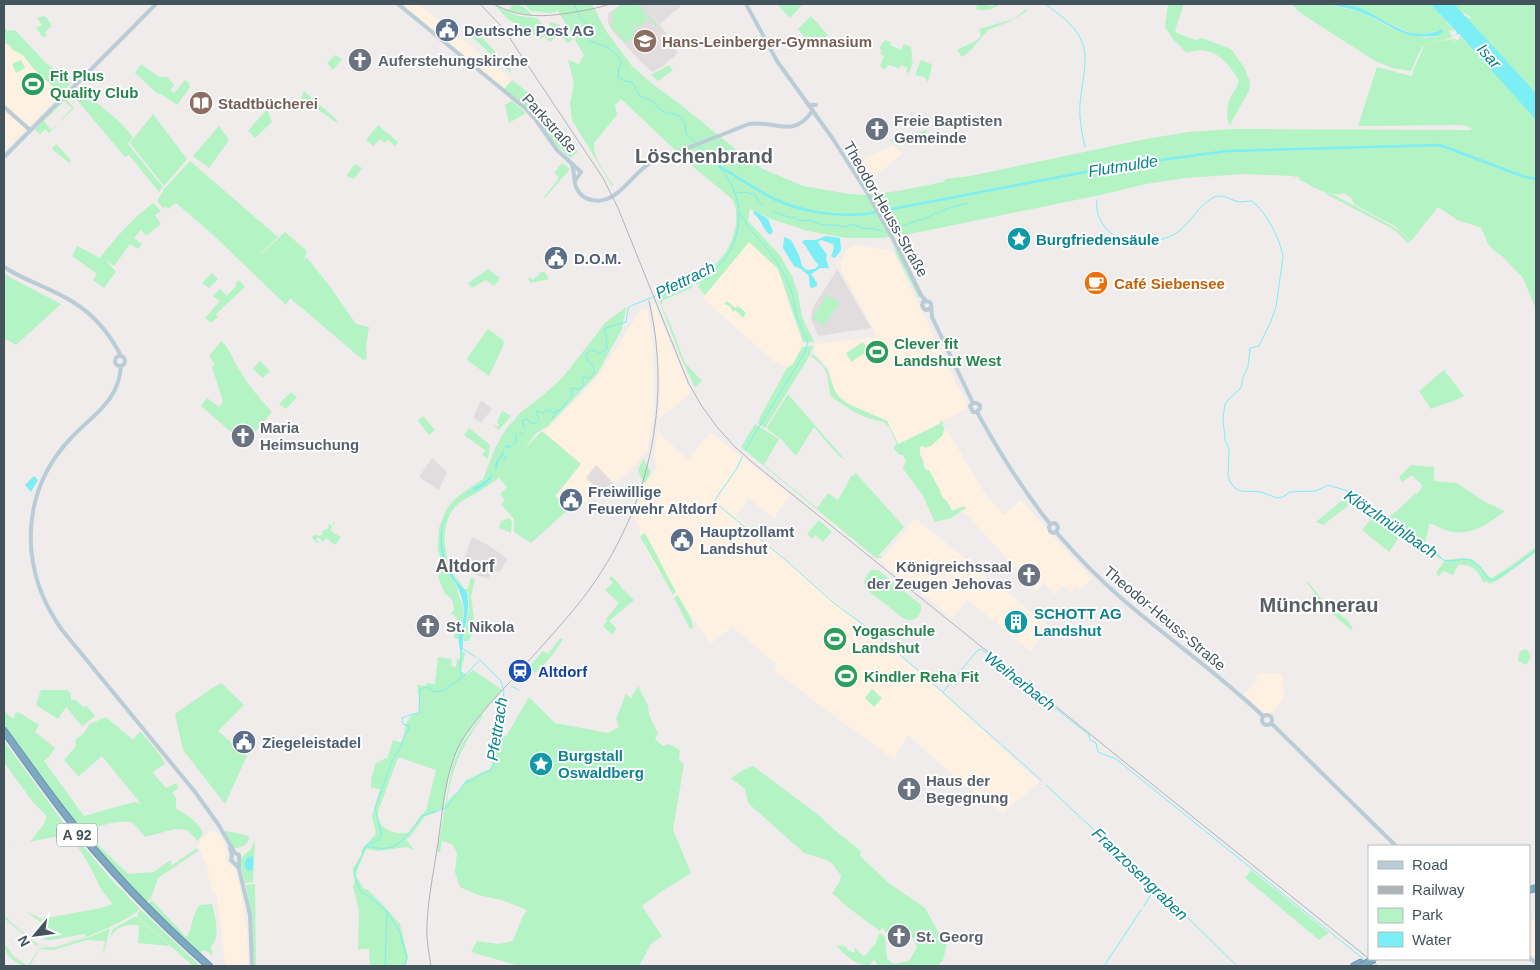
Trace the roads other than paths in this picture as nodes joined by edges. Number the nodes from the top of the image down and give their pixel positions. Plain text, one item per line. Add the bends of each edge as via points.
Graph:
1 (156, 4) edge
2 (398, 4) edge
3 (746, 4) edge
4 (808, 104) junction
5 (816, 105) dead end
6 (4, 107) edge
7 (812, 110) junction
8 (808, 116) junction
9 (817, 117) junction
10 (30, 130) junction
11 (4, 156) edge
12 (571, 163) junction
13 (580, 171) junction
14 (575, 175) junction
15 (574, 183) junction
16 (4, 267) edge
17 (924, 301) junction
18 (928, 309) junction
19 (119, 356) junction
20 (120, 366) junction
21 (4, 731) edge
22 (4, 737) edge
23 (1395, 845) edge
24 (233, 854) junction
25 (237, 862) junction
26 (1372, 960) edge
27 (1359, 965) edge
28 (204, 966) edge
29 (210, 966) edge
30 (252, 966) edge

1 - 10 main road
2 - 12 main road, Parkstraße via 531,115
3 - 4 main road, Theodor-Heuss-Straße via 776,58
4 - 5 main road
4 - 7 main road, Theodor-Heuss-Straße
6 - 10 main road
7 - 8 main road
7 - 9 main road, Theodor-Heuss-Straße
8 - 9 main road
8 - 15 main road via 789,127 756,123 646,165 619,192 601,201 583,196
9 - 17 main road, Theodor-Heuss-Straße via 868,194
10 - 11 main road
12 - 13 main road, Parkstraße
12 - 14 main road
13 - 14 main road
13 - 15 main road
14 - 15 main road
16 - 19 main road via 72,302 110,336
17 - 18 main road, Theodor-Heuss-Straße via 922,308
17 - 18 main road, Theodor-Heuss-Straße via 931,303
18 - 23 main road, Theodor-Heuss-Straße via 973,403 970,409 977,412 1012,473 1050,524 1050,531 1056,532 1119,596 1263,716 1270,716 1271,723
19 - 20 main road via 115,362
19 - 20 main road via 124,358
20 - 24 main road via 113,395 63,447 41,486 31,524 35,574 44,600 59,625 194,792 216,822
21 - 29 highway, A 92 via 103,861 154,915
22 - 28 highway, A 92 via 101,864
24 - 25 main road via 231,860
24 - 25 main road via 240,856
25 - 30 main road via 250,915
26 - 27 highway, bridge

